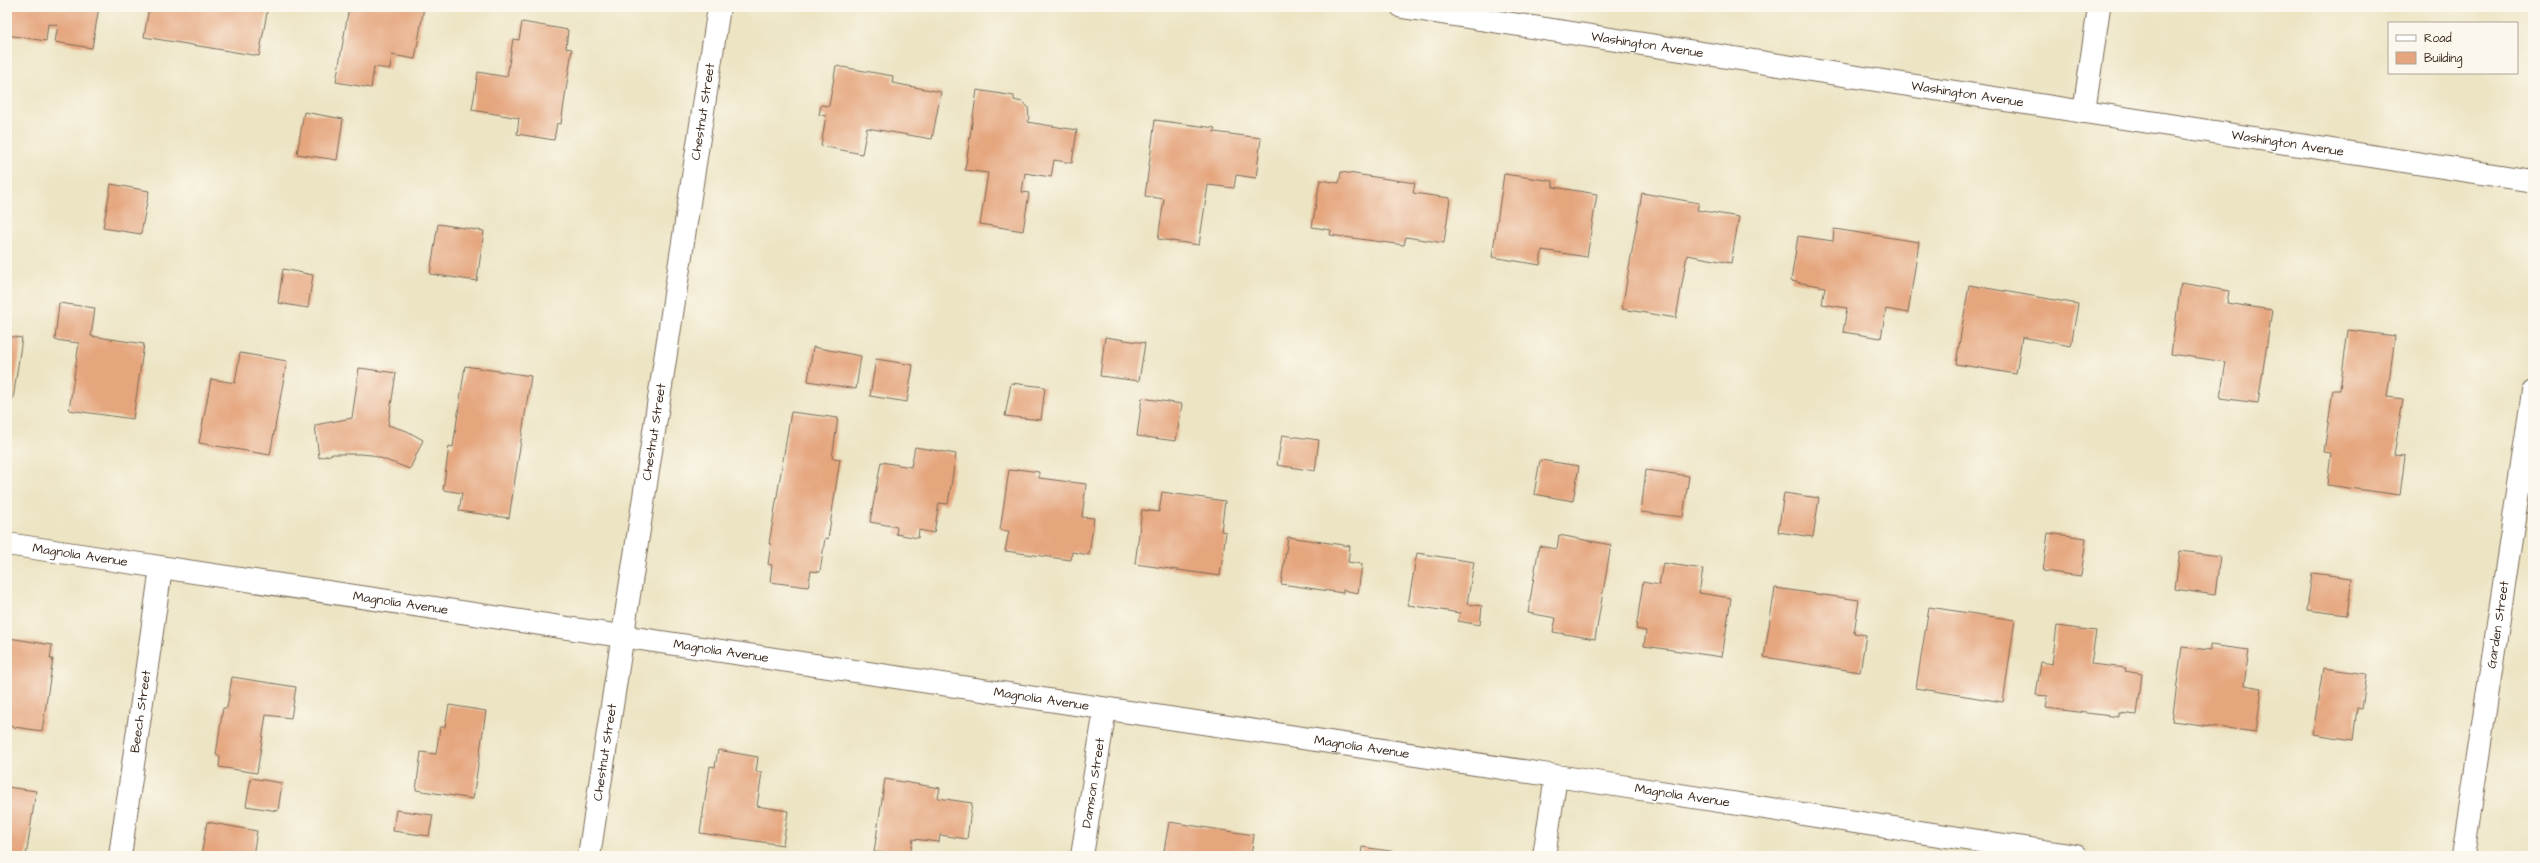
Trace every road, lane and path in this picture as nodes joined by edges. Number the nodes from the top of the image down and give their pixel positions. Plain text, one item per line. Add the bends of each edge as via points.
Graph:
1 (720, 7) edge
2 (1407, 7) edge
3 (2100, 7) edge
4 (2084, 112) junction
5 (2533, 181) edge
6 (2533, 392) edge
7 (7, 544) edge
8 (161, 568) junction
9 (624, 636) junction
10 (1105, 709) junction
11 (1556, 776) junction
12 (2002, 850) edge
13 (120, 856) edge
14 (589, 856) edge
15 (1082, 856) edge
16 (1544, 856) edge
17 (2076, 856) edge
18 (2463, 856) edge

1 - 9 street, Chestnut Street
2 - 4 street, Washington Avenue
3 - 4 street
4 - 5 street, Washington Avenue
6 - 18 street, Garden Street
7 - 8 street, Magnolia Avenue
8 - 9 street, Magnolia Avenue
8 - 13 street, Beech Street
9 - 10 street, Magnolia Avenue
9 - 14 street, Chestnut Street
10 - 11 street, Magnolia Avenue
10 - 15 street, Damson Street
11 - 12 street, Magnolia Avenue
11 - 16 street
12 - 17 street, Magnolia Avenue

